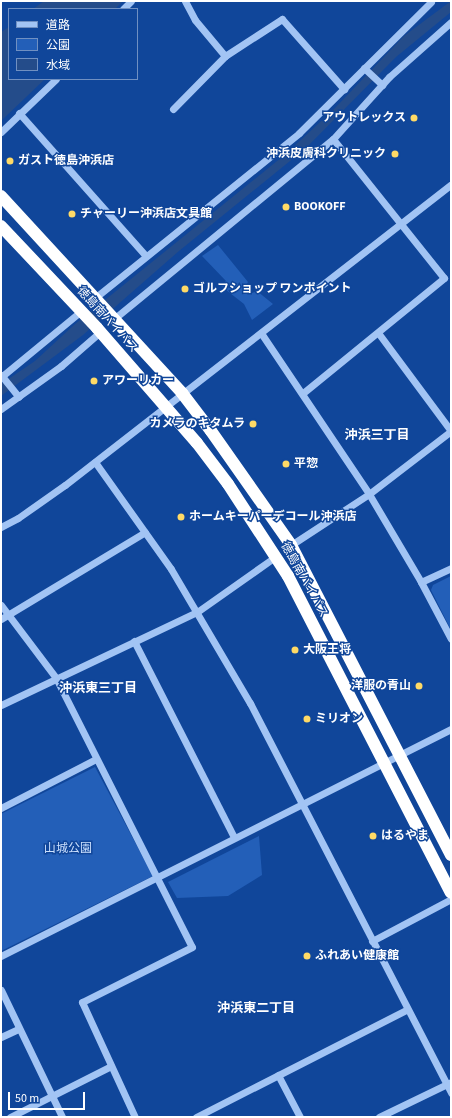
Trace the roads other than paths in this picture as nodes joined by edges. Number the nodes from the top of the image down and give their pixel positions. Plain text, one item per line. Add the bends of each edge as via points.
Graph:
1 (185, 1) edge
2 (432, 1) edge
3 (451, 22) edge
4 (225, 56) junction
5 (364, 68) junction
6 (55, 80) edge
7 (382, 85) junction
8 (344, 89) junction
9 (173, 109) dead end
10 (20, 113) junction
11 (1, 132) edge
12 (333, 139) junction
13 (451, 185) edge
14 (1, 196) edge
15 (402, 223) junction
16 (1, 226) edge
17 (146, 256) junction
18 (447, 277) edge
19 (98, 300) junction
20 (83, 313) junction
21 (114, 317) junction
22 (99, 330) junction
23 (260, 333) junction
24 (379, 334) junction
25 (1, 376) edge
26 (182, 393) junction
27 (303, 393) junction
28 (19, 396) junction
29 (166, 407) junction
30 (1, 409) edge
31 (451, 431) edge
32 (95, 462) junction
33 (369, 494) junction
34 (1, 527) edge
35 (145, 532) junction
36 (291, 544) junction
37 (275, 556) junction
38 (451, 568) edge
39 (421, 582) junction
40 (1, 605) edge
41 (196, 612) junction
42 (8, 616) junction
43 (1, 619) edge
44 (451, 639) edge
45 (134, 641) junction
46 (56, 678) junction
47 (1, 705) edge
48 (451, 729) edge
49 (399, 755) junction
50 (96, 759) junction
51 (384, 762) junction
52 (303, 802) junction
53 (1, 808) edge
54 (234, 837) junction
55 (451, 854) edge
56 (158, 879) junction
57 (451, 893) edge
58 (451, 899) edge
59 (372, 941) junction
60 (1, 956) edge
61 (1, 990) edge
62 (406, 1010) junction
63 (18, 1029) junction
64 (1, 1037) edge
65 (111, 1066) junction
66 (278, 1075) junction
67 (449, 1083) edge
68 (451, 1093) edge
69 (52, 1095) junction
70 (10, 1117) edge
71 (62, 1117) edge
72 (135, 1117) edge
73 (196, 1117) edge
74 (300, 1117) edge
75 (379, 1117) edge

1 - 4 street via 195,20
2 - 5 street
3 - 7 street
4 - 8 street via 282,19
4 - 9 street
5 - 7 street
5 - 8 street
6 - 10 street
7 - 12 street
8 - 17 street via 299,133
10 - 11 street
10 - 17 street
12 - 15 street
12 - 21 street
13 - 15 street
14 - 19 highway, 徳島南バイパス
15 - 18 street
15 - 23 street
16 - 20 highway, 徳島南バイパス
17 - 19 street
18 - 24 street
19 - 21 highway, 徳島南バイパス
20 - 22 highway, 徳島南バイパス
20 - 25 street
21 - 26 highway, 徳島南バイパス
22 - 28 street via 61,366
22 - 29 highway, 徳島南バイパス
23 - 26 street
23 - 27 street
24 - 27 street
24 - 31 street
25 - 28 street
26 - 29 street
26 - 36 highway, 徳島南バイパス
27 - 33 street
28 - 30 street
29 - 32 street
29 - 37 highway, 徳島南バイパス via 228,484
31 - 33 street
32 - 34 street via 18,518
32 - 35 street
33 - 36 street
33 - 39 street
35 - 41 street
35 - 42 street
36 - 49 highway, 徳島南バイパス
37 - 41 street
37 - 51 highway, 徳島南バイパス via 288,576
38 - 39 street
39 - 44 street
40 - 42 street
41 - 45 street
41 - 52 street
42 - 43 street
42 - 46 street
45 - 46 street
45 - 54 street
46 - 47 street
46 - 50 street
48 - 49 street
49 - 51 street
49 - 55 highway, 徳島南バイパス
50 - 53 street
50 - 56 street
51 - 52 street
51 - 57 highway, 徳島南バイパス
52 - 54 street
52 - 59 street
54 - 56 street
56 - 60 street
56 - 65 street via 192,947 82,1002
58 - 59 street
59 - 62 street
61 - 63 street
62 - 66 street
62 - 67 street
63 - 64 street
63 - 69 street
65 - 69 street
65 - 72 street
66 - 73 street
66 - 74 street
67 - 68 street
67 - 75 street
69 - 70 street
69 - 71 street

